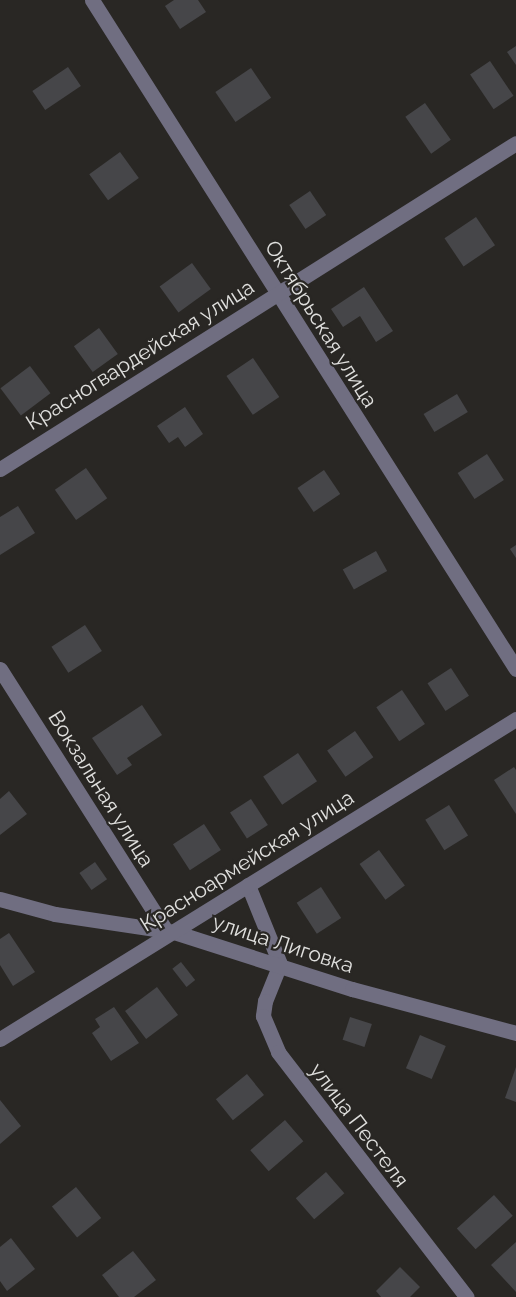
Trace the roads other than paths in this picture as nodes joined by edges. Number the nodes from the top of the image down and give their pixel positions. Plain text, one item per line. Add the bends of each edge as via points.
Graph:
1 (92, 0) edge
2 (516, 143) edge
3 (276, 294) junction
4 (0, 469) edge
5 (0, 669) edge
6 (516, 669) edge
7 (516, 719) edge
8 (248, 885) junction
9 (0, 899) edge
10 (170, 931) junction
11 (280, 964) junction
12 (516, 1033) edge
13 (0, 1039) edge
14 (467, 1297) edge

1 - 3 street, Октябрьская улица
2 - 3 street, Красногвардейская улица
3 - 4 street, Красногвардейская улица
3 - 6 street, Октябрьская улица
5 - 10 street, Вокзальная улица
7 - 8 street, Красноармейская улица
8 - 10 street, Красноармейская улица
8 - 11 street
9 - 10 street, улица Лиговка via 56,914
10 - 11 street, улица Лиговка
10 - 13 street, Красноармейская улица
11 - 12 street, улица Лиговка via 352,989
11 - 14 street, улица Пестеля via 263,1016 278,1052

